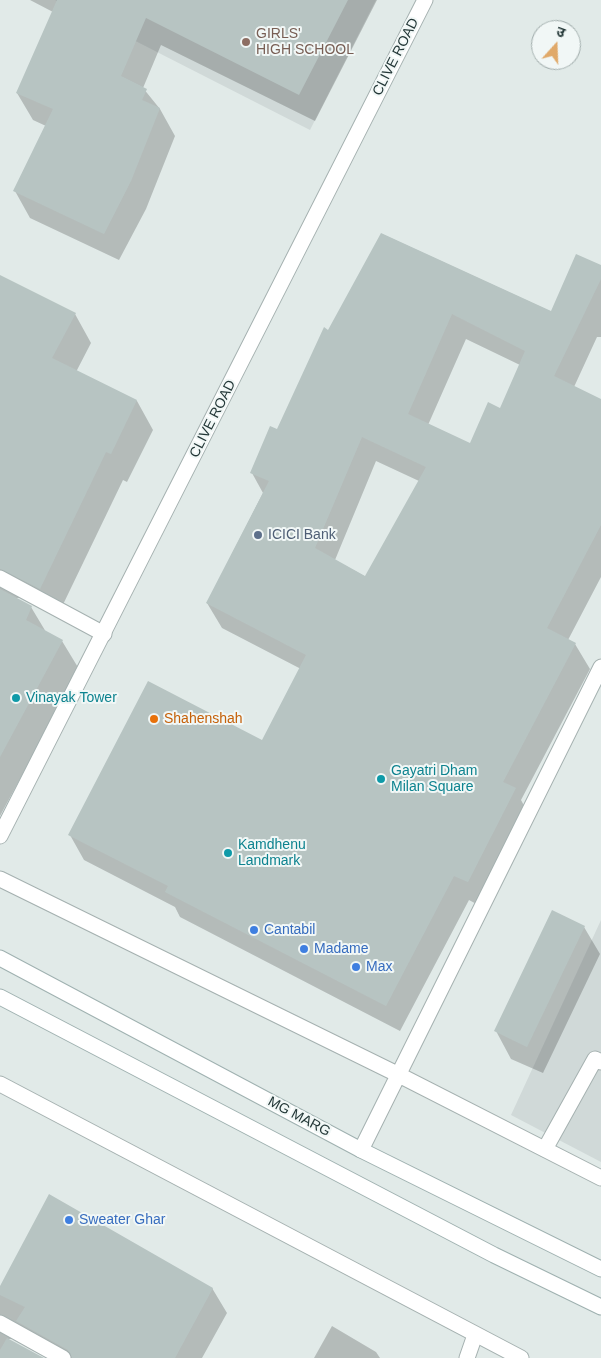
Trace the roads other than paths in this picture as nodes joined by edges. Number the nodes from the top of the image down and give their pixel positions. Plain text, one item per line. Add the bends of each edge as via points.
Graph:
1 (425, 0) edge
2 (0, 578) edge
3 (104, 634) junction
4 (601, 667) edge
5 (0, 836) edge
6 (0, 879) edge
7 (0, 958) edge
8 (0, 997) edge
9 (601, 1062) edge
10 (399, 1074) junction
11 (0, 1084) edge
12 (360, 1150) junction
13 (545, 1150) junction
14 (601, 1178) edge
15 (601, 1269) edge
16 (601, 1307) edge
17 (0, 1323) edge
18 (475, 1335) junction
19 (63, 1358) edge
20 (467, 1358) edge
21 (521, 1358) edge

1 - 3 street, CLIVE ROAD
2 - 3 street
3 - 5 street, CLIVE ROAD
4 - 10 street
6 - 10 street
7 - 12 street, MG MARG
8 - 16 street via 494,1255
9 - 13 street via 595,1059
10 - 12 street
10 - 13 street
11 - 18 street
12 - 15 street, MG MARG
13 - 14 street
17 - 19 street
18 - 20 street
18 - 21 street

